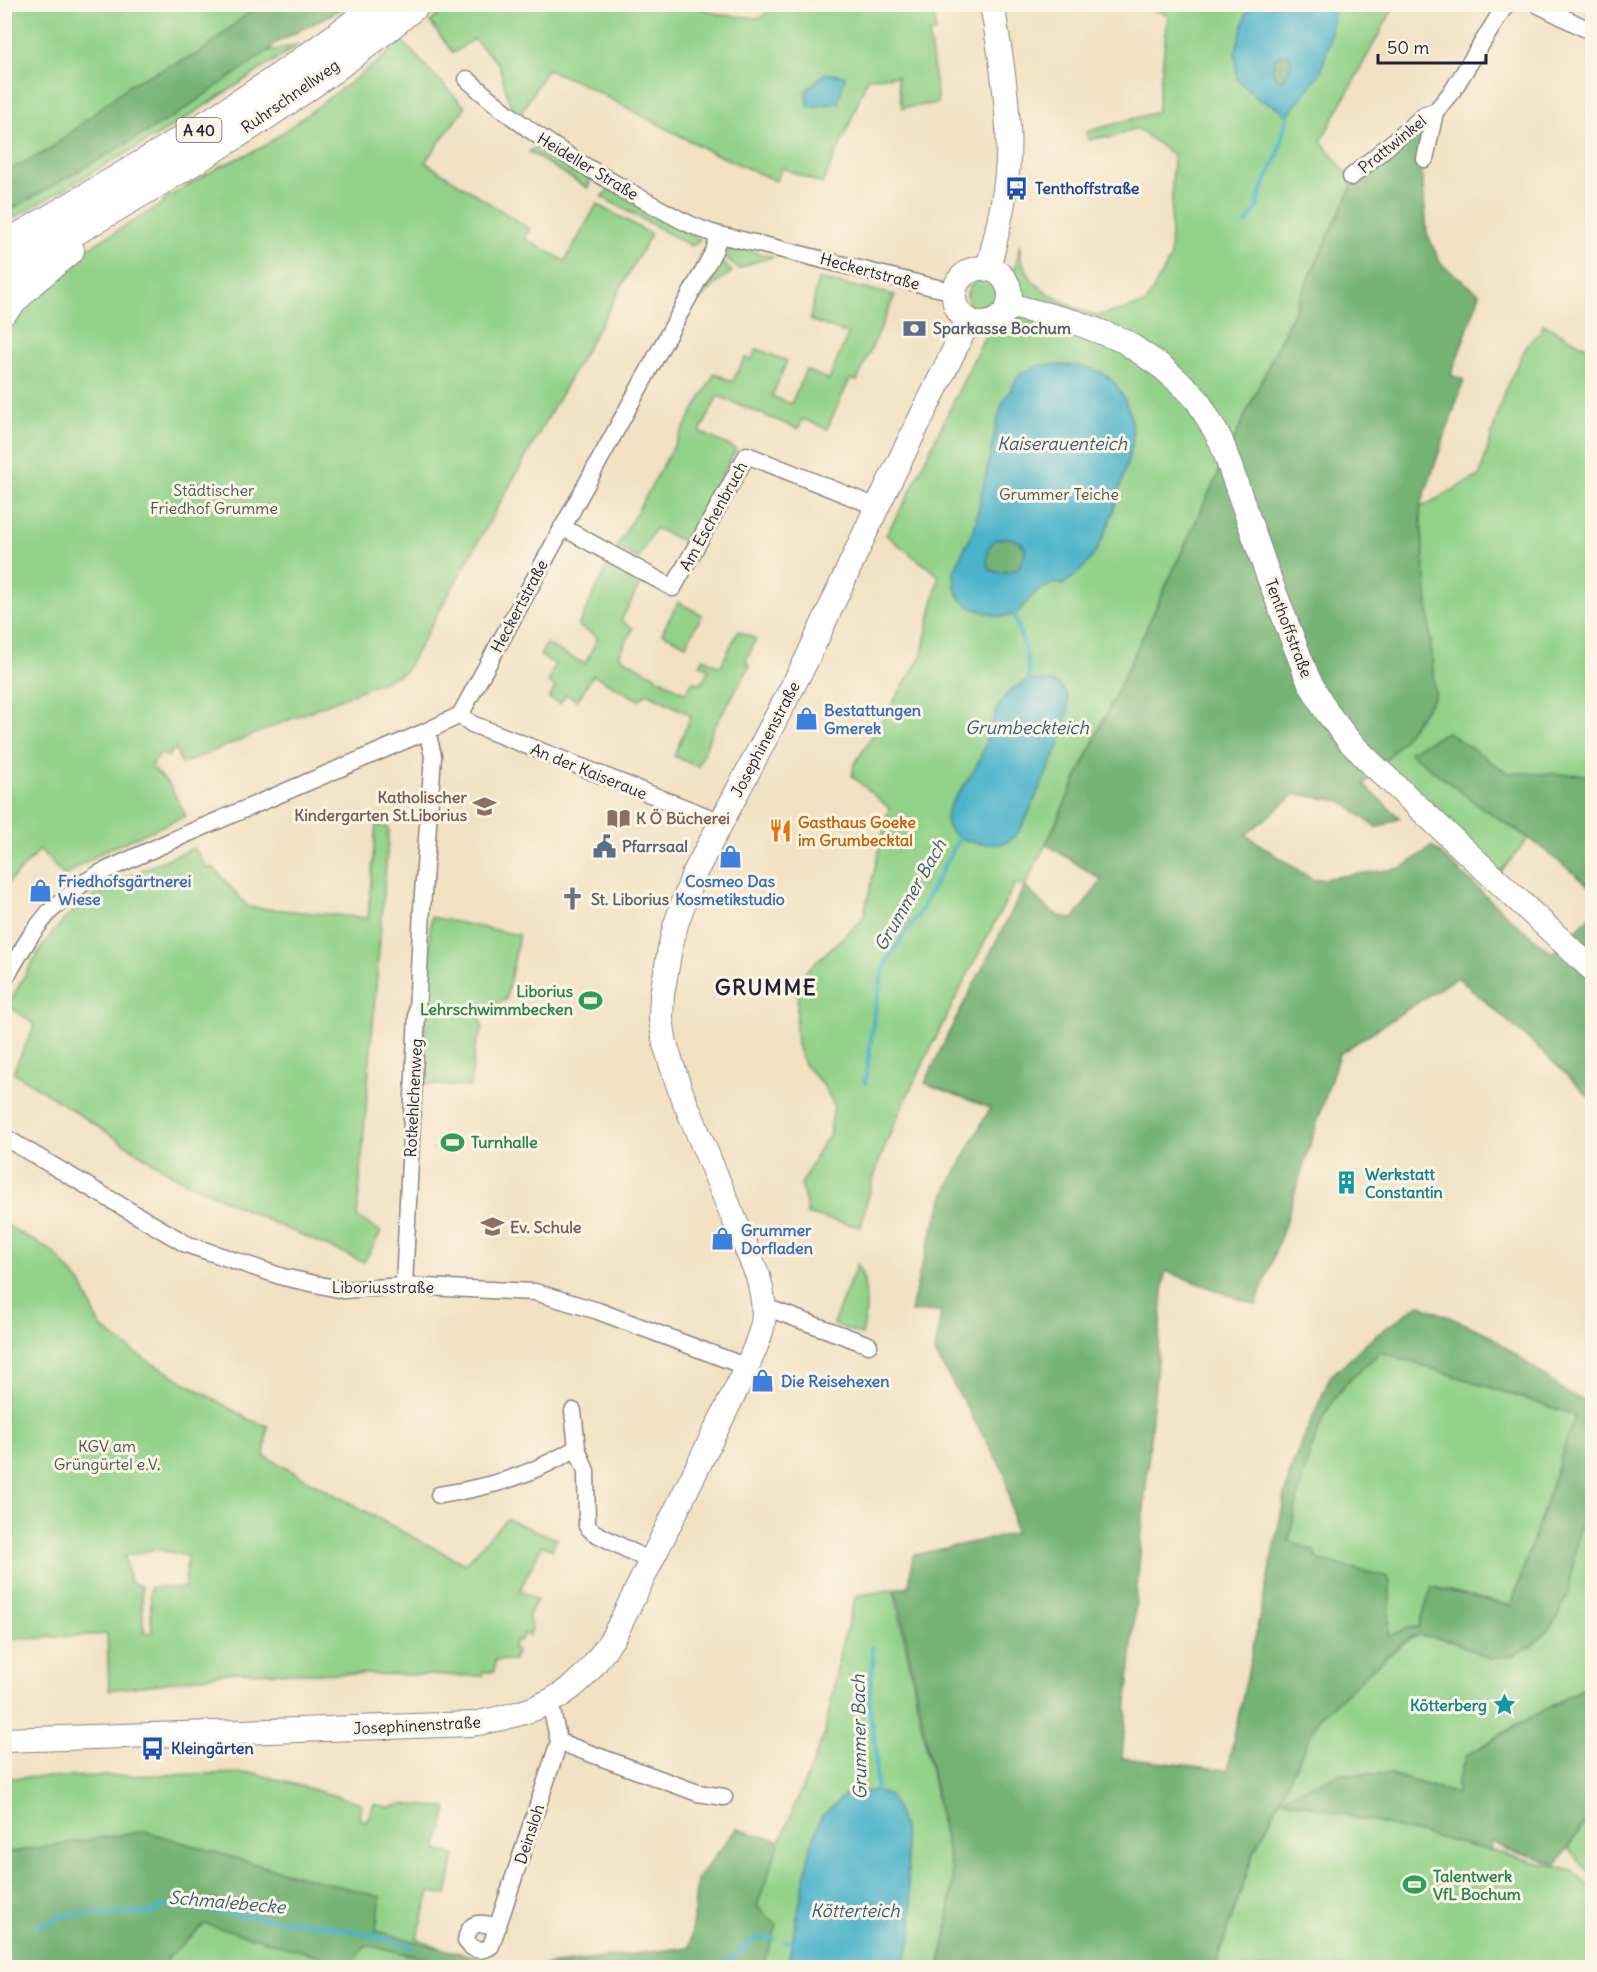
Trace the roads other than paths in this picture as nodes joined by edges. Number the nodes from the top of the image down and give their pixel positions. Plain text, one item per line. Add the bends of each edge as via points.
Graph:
1 (992, 4) edge
2 (1506, 4) edge
3 (1537, 4) edge
4 (394, 11) edge
5 (1593, 32) edge
6 (467, 79) dead end
7 (1435, 112) junction
8 (1425, 159) dead end
9 (167, 176) junction
10 (1351, 177) dead end
11 (77, 204) junction
12 (4, 233) edge
13 (719, 236) junction
14 (4, 247) edge
15 (988, 268) junction
16 (4, 271) edge
17 (955, 292) junction
18 (1009, 305) junction
19 (4, 309) edge
20 (969, 320) junction
21 (877, 507) junction
22 (562, 526) junction
23 (460, 715) junction
24 (427, 731) junction
25 (721, 822) junction
26 (1593, 969) edge
27 (6, 976) edge
28 (4, 1137) edge
29 (404, 1286) junction
30 (765, 1307) junction
31 (869, 1346) dead end
32 (747, 1366) junction
33 (573, 1411) dead end
34 (577, 1448) junction
35 (439, 1495) dead end
36 (650, 1561) junction
37 (550, 1702) junction
38 (4, 1740) edge
39 (560, 1742) junction
40 (724, 1797) dead end
41 (498, 1927) dead end

1 - 15 street via 1005,82 1008,147 1002,211
2 - 7 street, Prattwinkel
3 - 5 street
4 - 9 highway, Ruhrschnellweg / A 40 via 302,89
4 - 11 highway, Ruhrschnellweg / A 40 via 318,51 242,104
6 - 13 street, Heideller Straße via 534,134 688,224
7 - 8 street, Prattwinkel
7 - 10 street, Prattwinkel via 1426,114
9 - 16 highway, Ruhrschnellweg / A 40
9 - 19 highway via 62,255
11 - 12 highway
11 - 14 highway, Ruhrschnellweg / A 40
13 - 17 street, Heckertstraße
13 - 22 street, Heckertstraße
15 - 17 street via 966,273
15 - 18 street via 1006,282
17 - 20 street via 958,309
18 - 20 street via 993,322
18 - 26 street, Tenthoffstraße via 1075,322 1124,341 1162,367 1198,401 1221,441 1308,679 1326,711 1371,763
20 - 21 street, Josephinenstraße
21 - 22 street, Am Eschenbruch via 747,455 673,588
21 - 25 street, Josephinenstraße via 807,659
22 - 23 street, Heckertstraße
23 - 24 street
23 - 25 street, An der Kaiseraue via 472,724
24 - 27 street via 100,873 49,912
24 - 29 street, Rotkehlchenweg via 434,756 422,908
25 - 30 street, Josephinenstraße via 693,876 676,924 661,1019 680,1090 758,1276
28 - 29 street, Liboriusstraße via 197,1248 319,1286 343,1290
29 - 32 street, Liboriusstraße via 535,1292
30 - 31 street
30 - 32 street, Josephinenstraße via 760,1338
32 - 36 street, Josephinenstraße
33 - 34 street
34 - 35 street via 518,1477
34 - 36 street via 586,1471 587,1526
36 - 37 street, Josephinenstraße via 614,1636 586,1674
37 - 38 street, Josephinenstraße via 528,1712 472,1724
37 - 39 street
39 - 40 street via 698,1793
39 - 41 street, Deinsloh

